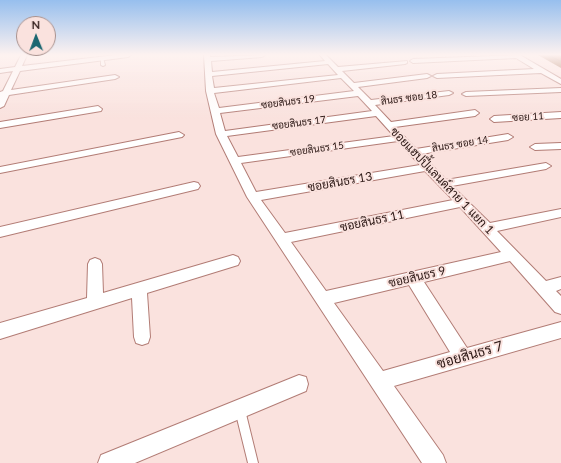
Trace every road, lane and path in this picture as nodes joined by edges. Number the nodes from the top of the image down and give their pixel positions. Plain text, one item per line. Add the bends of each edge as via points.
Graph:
1 (12, 77) edge
2 (90, 77) edge
3 (106, 77) edge
4 (115, 77) dead end
5 (209, 77) edge
6 (271, 77) edge
7 (345, 77) edge
8 (422, 77) edge
9 (552, 77) edge
10 (561, 82) edge
11 (352, 85) junction
12 (561, 90) edge
13 (210, 91) junction
14 (360, 93) junction
15 (449, 93) dead end
16 (3, 94) edge
17 (466, 94) dead end
18 (369, 103) junction
19 (0, 106) edge
20 (98, 109) dead end
21 (215, 111) junction
22 (377, 113) junction
23 (475, 113) dead end
24 (561, 115) edge
25 (494, 119) dead end
26 (0, 125) edge
27 (388, 125) junction
28 (221, 134) junction
29 (179, 135) dead end
30 (508, 137) dead end
31 (399, 138) junction
32 (561, 146) edge
33 (535, 147) dead end
34 (413, 152) junction
35 (235, 161) junction
36 (546, 166) dead end
37 (427, 167) junction
38 (0, 170) edge
39 (444, 184) junction
40 (194, 186) dead end
41 (253, 197) junction
42 (461, 203) junction
43 (561, 213) edge
44 (488, 228) junction
45 (0, 232) edge
46 (282, 239) junction
47 (512, 255) junction
48 (233, 261) dead end
49 (95, 264) dead end
50 (413, 278) junction
51 (561, 283) edge
52 (543, 288) junction
53 (138, 289) junction
54 (322, 299) junction
55 (95, 302) junction
56 (561, 307) edge
57 (561, 330) edge
58 (0, 331) edge
59 (142, 337) dead end
60 (463, 357) junction
61 (379, 381) junction
62 (299, 384) dead end
63 (240, 408) junction
64 (109, 463) edge
65 (253, 463) edge
66 (435, 463) edge

1 - 16 street
2 - 16 street
3 - 4 street
5 - 13 street
6 - 13 street
7 - 11 street, ซอยแฮปปี้แลนด์สาย 1 แยก 1
8 - 11 street
9 - 10 street
11 - 14 street, ซอยแฮปปี้แลนด์สาย 1 แยก 1
12 - 17 street
13 - 21 street
14 - 18 street, ซอยแฮปปี้แลนด์สาย 1 แยก 1
14 - 21 street, ซอยสินธร 19
15 - 18 street, สินธร ซอย 18
16 - 19 street
18 - 22 street, ซอยแฮปปี้แลนด์สาย 1 แยก 1
20 - 26 street
21 - 28 street
22 - 27 street, ซอยแฮปปี้แลนด์สาย 1 แยก 1
22 - 28 street, ซอยสินธร 17
23 - 27 street
24 - 25 street, ซอย 11
27 - 31 street, ซอยแฮปปี้แลนด์สาย 1 แยก 1
28 - 35 street
29 - 38 street
30 - 34 street, สินธร ซอย 14
31 - 34 street, ซอยแฮปปี้แลนด์สาย 1 แยก 1
31 - 35 street, ซอยสินธร 15
32 - 33 street
34 - 37 street, ซอยแฮปปี้แลนด์สาย 1 แยก 1
35 - 41 street
36 - 39 street
37 - 39 street, ซอยแฮปปี้แลนด์สาย 1 แยก 1
37 - 41 street, ซอยสินธร 13
39 - 42 street, ซอยแฮปปี้แลนด์สาย 1 แยก 1
40 - 45 street
41 - 46 street
42 - 44 street, ซอยแฮปปี้แลนด์สาย 1 แยก 1
42 - 46 street, ซอยสินธร 11
43 - 44 street
44 - 47 street, ซอยแฮปปี้แลนด์สาย 1 แยก 1
46 - 54 street
47 - 50 street, ซอยสินธร 9
47 - 52 street, ซอยแฮปปี้แลนด์สาย 1 แยก 1
48 - 53 street
49 - 55 street
50 - 54 street, ซอยสินธร 9
50 - 60 street
51 - 52 street
52 - 56 street, ซอยแฮปปี้แลนด์สาย 1 แยก 1
53 - 55 street
53 - 59 street
54 - 61 street
55 - 58 street
57 - 60 street, ซอยสินธร 7
60 - 61 street, ซอยสินธร 7
61 - 66 street
62 - 63 street
63 - 64 street
63 - 65 lane

